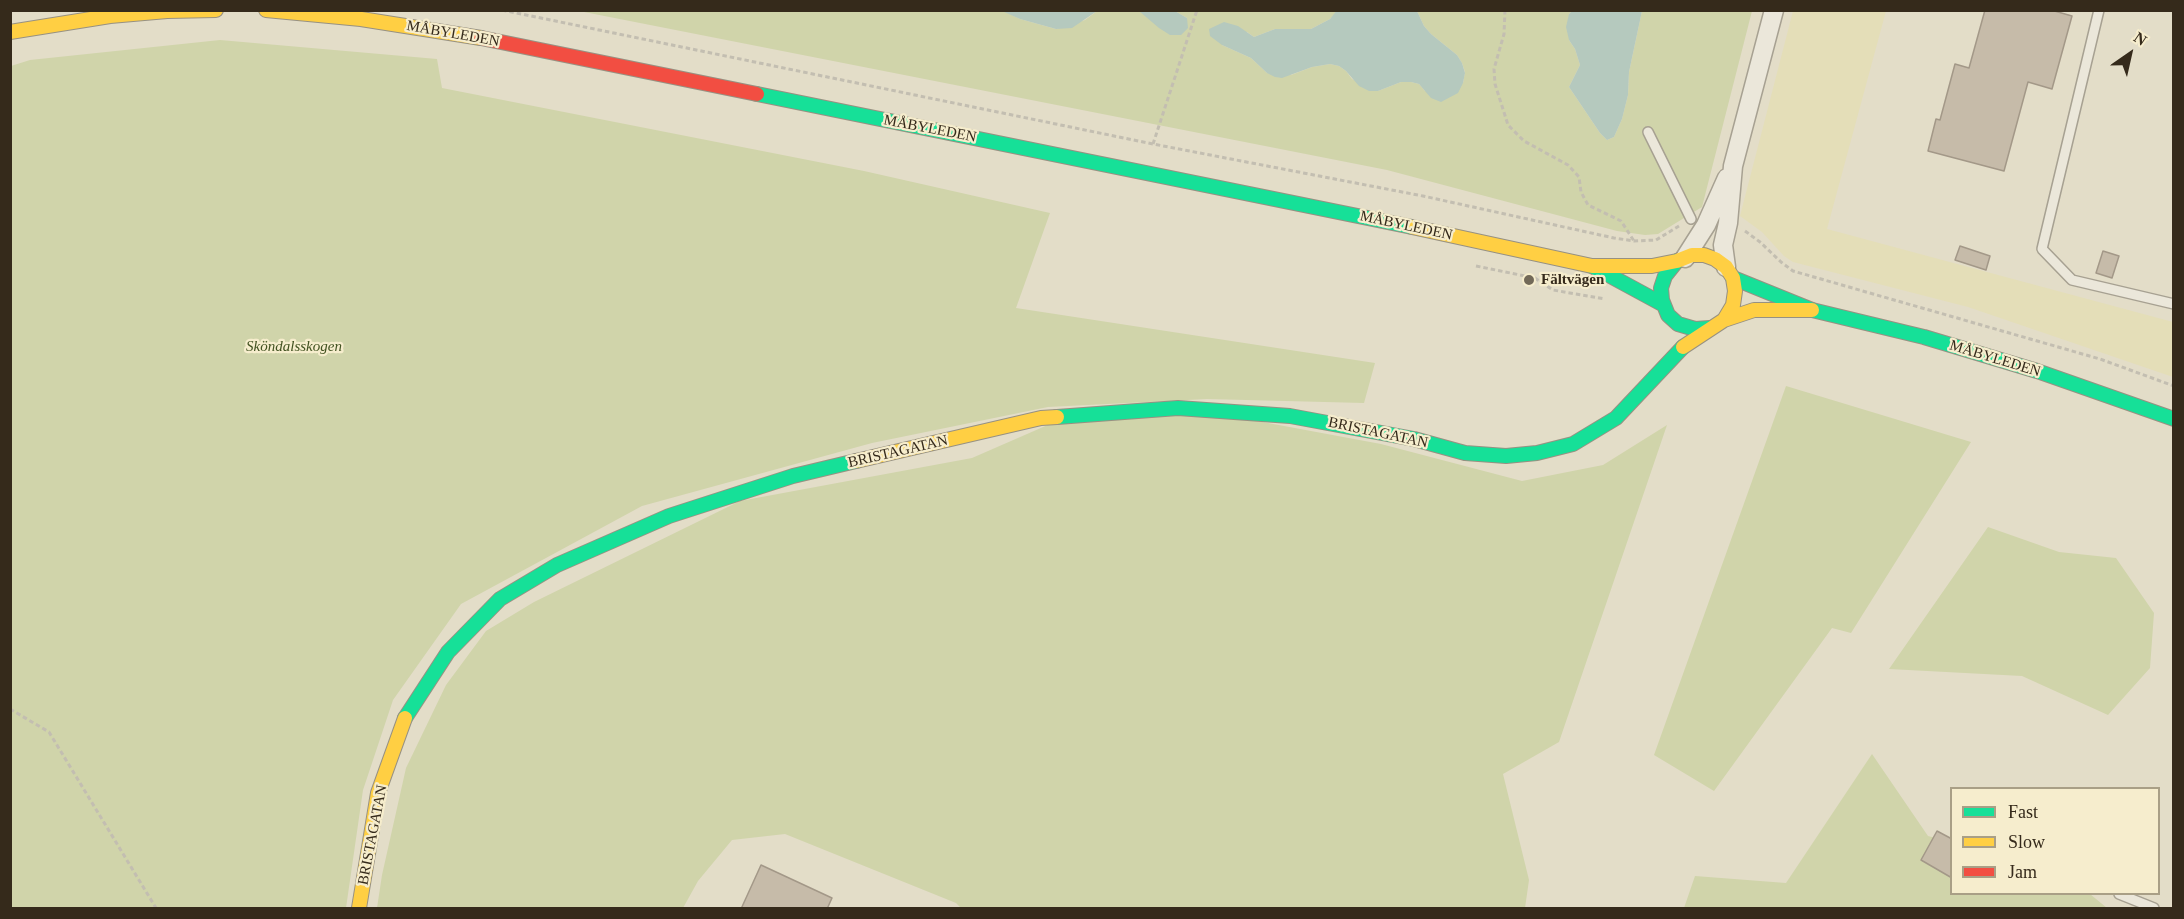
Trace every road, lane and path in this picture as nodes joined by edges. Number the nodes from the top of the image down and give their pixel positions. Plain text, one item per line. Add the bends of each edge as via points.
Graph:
1 (216, 10) edge
2 (266, 10) edge
3 (502, 10) edge
4 (1197, 10) edge
5 (1505, 10) edge
6 (1774, 10) edge
7 (2098, 10) edge
8 (10, 32) edge
9 (1648, 132) dead end
10 (1153, 144) junction
11 (1733, 166) junction
12 (1691, 219) dead end
13 (1614, 238) dead end
14 (1634, 241) dead end
15 (1681, 260) junction
16 (1476, 266) dead end
17 (1592, 266) junction
18 (1729, 272) junction
19 (1810, 276) dead end
20 (1606, 299) dead end
21 (2174, 304) edge
22 (1666, 310) junction
23 (1812, 310) junction
24 (1724, 320) junction
25 (1710, 327) junction
26 (2174, 386) edge
27 (1644, 388) junction
28 (2174, 419) edge
29 (10, 709) edge
30 (2121, 895) edge
31 (156, 909) edge
32 (359, 909) edge
33 (2154, 909) edge

1 - 8 street via 110,16
2 - 17 street, MÅBYLEDEN via 460,34 1320,207
3 - 10 path
4 - 10 path
5 - 14 path via 1504,34 1494,69 1508,125 1524,141 1569,165 1579,177 1588,205 1621,221
6 - 11 street
7 - 21 lane via 2042,249 2072,280
9 - 12 lane
10 - 13 path
11 - 15 street via 1706,225
11 - 18 street via 1723,245
15 - 17 street, MÅBYLEDEN via 1652,266
15 - 18 street, MÅBYLEDEN via 1704,255
15 - 22 street via 1665,276 1661,288
16 - 20 path via 1535,279 1553,290
17 - 22 street, MÅBYLEDEN via 1652,297
18 - 23 street, MÅBYLEDEN
18 - 24 street via 1736,291
19 - 26 path via 2100,359
22 - 25 street, MÅBYLEDEN via 1678,324 1695,329
22 - 27 street, BRISTAGATAN via 1664,342
23 - 24 street, MÅBYLEDEN via 1754,310
23 - 28 street, MÅBYLEDEN via 1924,337 2037,371
24 - 25 street, MÅBYLEDEN
25 - 27 street, BRISTAGATAN via 1686,344
27 - 32 street, BRISTAGATAN via 1616,418 1573,444 1536,453 1465,453 1414,439 1290,416 1178,408 1041,418 793,476 669,516 557,565 500,599 448,652 407,712 378,793
29 - 31 path via 49,732
30 - 33 lane

